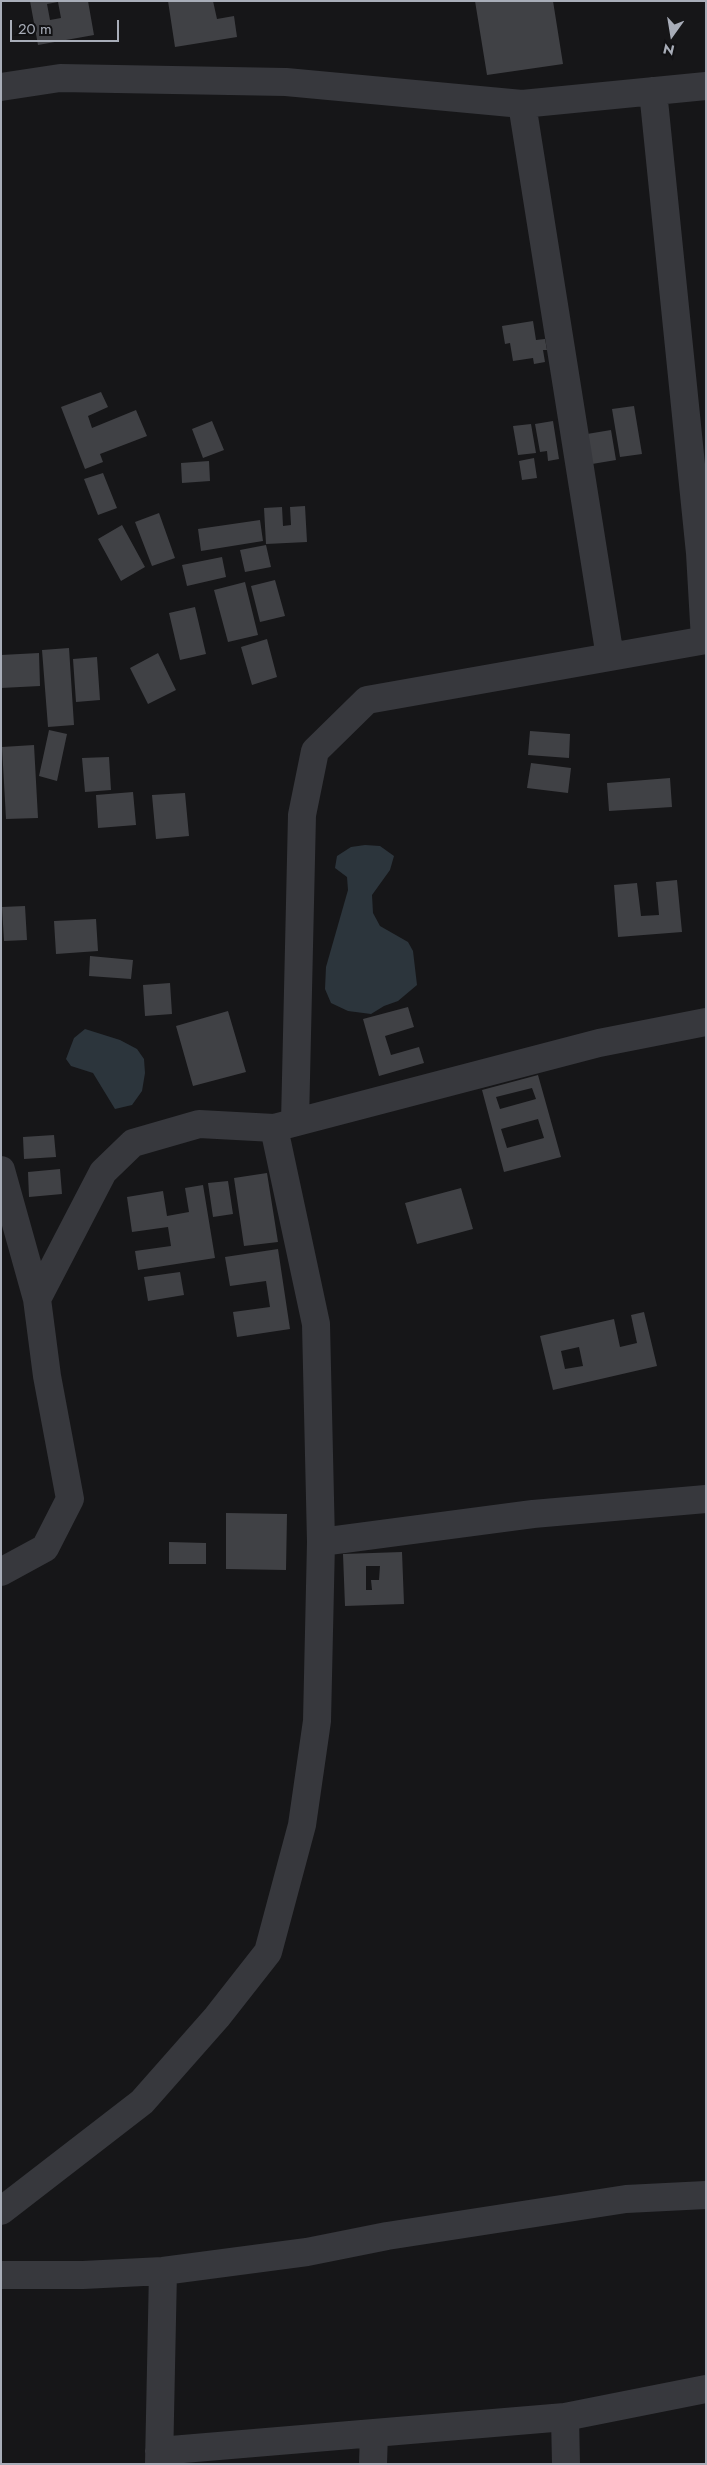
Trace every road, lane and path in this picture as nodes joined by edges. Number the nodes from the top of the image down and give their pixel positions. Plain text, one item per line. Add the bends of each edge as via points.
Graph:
1 (706, 86) edge
2 (1, 87) edge
3 (653, 91) junction
4 (522, 104) junction
5 (706, 640) edge
6 (610, 657) junction
7 (706, 1022) edge
8 (285, 1125) junction
9 (1, 1170) edge
10 (37, 1299) junction
11 (706, 1499) edge
12 (321, 1542) junction
13 (1, 1572) edge
14 (706, 2195) edge
15 (1, 2211) edge
16 (163, 2270) junction
17 (1, 2275) edge
18 (706, 2389) edge
19 (565, 2417) junction
20 (374, 2433) junction
21 (159, 2457) edge
22 (373, 2464) edge
23 (566, 2464) edge

1 - 3 street
2 - 4 street via 60,78 286,82
3 - 4 street
3 - 5 street
4 - 6 street
5 - 6 street
6 - 8 street via 367,700 315,751 302,815
7 - 8 street via 599,1043
8 - 10 street via 199,1124 133,1143 103,1172
8 - 12 street via 316,1324
9 - 10 street
10 - 13 street via 47,1376 70,1499 44,1548
11 - 12 street via 533,1514
12 - 15 street via 317,1721 302,1824 268,1952 217,2017 142,2102
14 - 16 street via 626,2199 388,2236 307,2252
16 - 17 street via 83,2275
16 - 21 street
18 - 19 street
19 - 20 street
19 - 23 street
20 - 21 street
20 - 22 street

